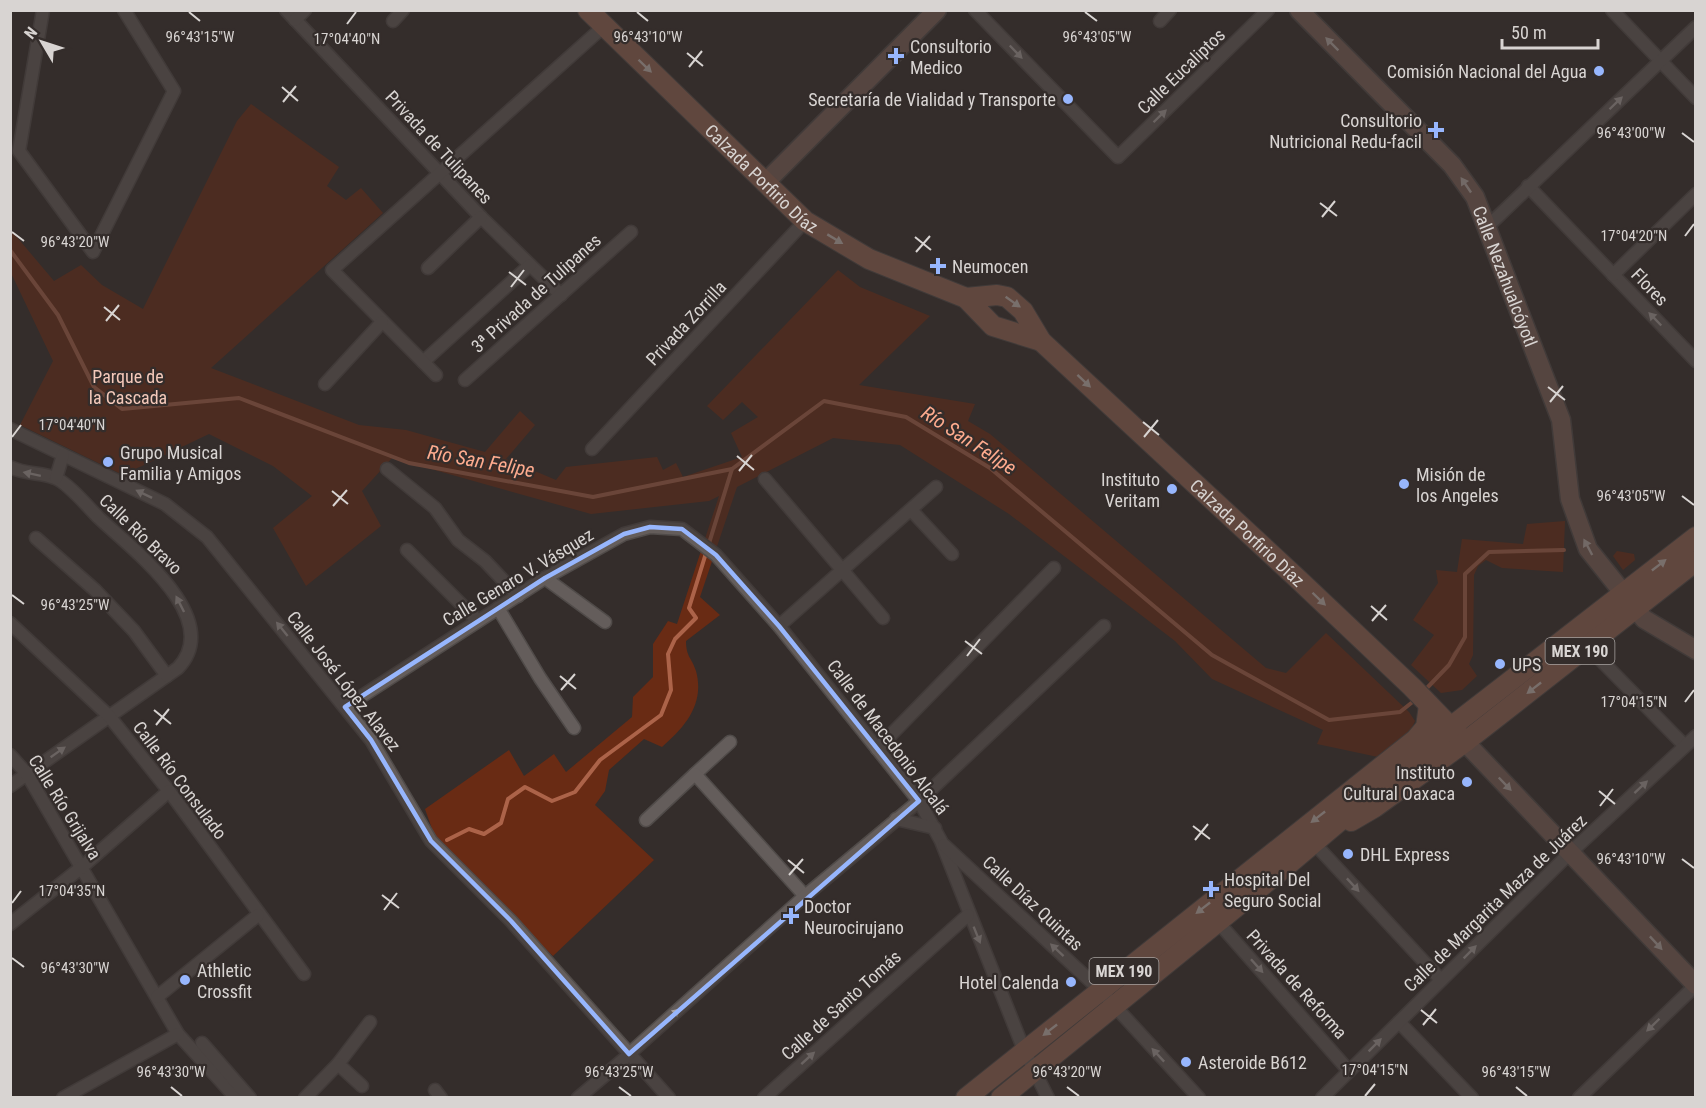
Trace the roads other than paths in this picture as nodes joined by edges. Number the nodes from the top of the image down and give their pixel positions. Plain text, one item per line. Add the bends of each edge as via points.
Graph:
1 (43, 10) edge
2 (124, 10) edge
3 (286, 10) edge
4 (305, 10) edge
5 (403, 10) edge
6 (588, 10) edge
7 (937, 10) edge
8 (975, 10) edge
9 (1170, 10) edge
10 (1268, 10) edge
11 (1299, 10) edge
12 (1612, 10) edge
13 (295, 20) junction
14 (393, 21) dead end
15 (1160, 21) dead end
16 (603, 27) junction
17 (1695, 27) edge
18 (1660, 61) junction
19 (1695, 98) edge
20 (439, 173) junction
21 (765, 183) junction
22 (1528, 186) junction
23 (1695, 194) edge
24 (481, 218) junction
25 (805, 221) junction
26 (1486, 228) junction
27 (631, 232) dead end
28 (530, 265) junction
29 (428, 268) dead end
30 (1613, 275) junction
31 (561, 295) junction
32 (966, 298) junction
33 (382, 322) junction
34 (1041, 341) junction
35 (1695, 361) edge
36 (423, 362) junction
37 (436, 375) dead end
38 (465, 380) dead end
39 (325, 384) dead end
40 (10, 429) edge
41 (592, 449) dead end
42 (63, 455) junction
43 (10, 467) edge
44 (387, 469) dead end
45 (56, 478) junction
46 (765, 479) dead end
47 (936, 487) dead end
48 (911, 510) junction
49 (1695, 537) edge
50 (36, 538) dead end
51 (407, 550) dead end
52 (952, 554) dead end
53 (716, 555) joint
54 (1695, 561) edge
55 (1054, 568) dead end
56 (843, 569) junction
57 (545, 578) junction
58 (518, 596) junction
59 (1628, 601) junction
60 (498, 608) junction
61 (883, 618) dead end
62 (478, 621) junction
63 (605, 621) dead end
64 (10, 623) edge
65 (779, 626) junction
66 (1104, 626) dead end
67 (1587, 646) junction
68 (1694, 648) edge
69 (167, 676) junction
70 (1429, 705) junction
71 (345, 707) junction
72 (109, 716) junction
73 (1451, 727) junction
74 (574, 728) dead end
75 (1695, 736) edge
76 (730, 742) dead end
77 (1465, 742) junction
78 (1685, 746) junction
79 (877, 749) junction
80 (10, 756) edge
81 (27, 774) junction
82 (695, 774) junction
83 (10, 786) edge
84 (169, 791) junction
85 (919, 801) junction
86 (896, 819) junction
87 (646, 820) dead end
88 (935, 828) junction
89 (941, 841) junction
90 (1313, 842) junction
91 (1282, 846) junction
92 (1571, 852) junction
93 (82, 867) junction
94 (805, 896) junction
95 (258, 915) junction
96 (968, 915) junction
97 (11, 922) edge
98 (1218, 922) junction
99 (304, 974) dead end
100 (1441, 980) junction
101 (1695, 985) edge
102 (1100, 990) junction
103 (157, 997) junction
104 (1114, 1007) junction
105 (370, 1022) dead end
106 (1398, 1022) junction
107 (178, 1034) junction
108 (202, 1044) dead end
109 (1024, 1050) junction
110 (626, 1057) junction
111 (338, 1064) junction
112 (1034, 1068) junction
113 (1349, 1071) junction
114 (362, 1086) dead end
115 (63, 1098) edge
116 (236, 1098) edge
117 (250, 1098) edge
118 (305, 1098) edge
119 (578, 1098) edge
120 (669, 1098) edge
121 (764, 1098) edge
122 (966, 1098) edge
123 (1001, 1098) edge
124 (1048, 1098) edge
125 (1198, 1098) edge
126 (1322, 1098) edge
127 (1472, 1098) edge
128 (1579, 1098) edge

1 - 2 street via 19,151 93,252 174,92
3 - 13 street, Privada de Tulipanes
4 - 13 street
5 - 14 street
6 - 16 main road, Calzada Porfirio Díaz
7 - 21 main road
8 -> 10 street, Calle Eucaliptos via 1119,157
9 - 15 street
26 -> 11 main road, Calle Nezahualcóyotl via 1474,197 1452,165
12 - 18 street
13 - 20 street, Privada de Tulipanes
16 - 20 street
16 -> 21 main road, Calzada Porfirio Díaz
17 - 18 street
18 - 19 street
22 -> 18 street
20 - 24 street, Privada de Tulipanes
20 - 33 street via 332,270
21 - 25 main road, Calzada Porfirio Díaz
22 - 26 street
22 - 30 street, Flores
23 - 30 street
24 - 28 street, Privada de Tulipanes
24 - 29 street
25 -> 32 main road, Calzada Porfirio Díaz via 869,259
25 - 41 street, Privada Zorrilla
59 -> 26 main road, Calle Nezahualcóyotl via 1588,549 1579,527 1570,499 1561,420
27 - 31 street, 3ª Privada de Tulipanes
28 - 31 street, Privada de Tulipanes
28 - 36 street
35 -> 30 street, Flores
31 - 38 street, 3ª Privada de Tulipanes
32 - 34 main road, Calzada Porfirio Díaz via 993,326
32 -> 34 main road, Calzada Porfirio Díaz via 1007,297 1023,310
33 - 36 street
33 - 39 street
34 -> 70 main road, Calzada Porfirio Díaz
36 - 37 street
40 - 42 street, Calle José López Alavez
42 - 45 street
71 -> 42 street, Calle José López Alavez via 194,525 165,504
45 -> 43 street
44 - 58 street via 435,508 458,540 485,561
69 -> 45 street, Calle Río Bravo via 186,659 190,632 171,587
46 - 56 street
47 - 48 street
48 - 52 street
48 - 56 street
59 -> 49 main road, MEX 190
50 - 69 street via 126,622
51 - 62 street
53 - 57 street, Calle Genaro V. Vásquez via 682,529 650,527 624,534
53 - 65 street, Calle de Macedonio Alcalá
54 - 59 main road, MEX 190
55 - 79 street
56 - 61 street
56 - 65 street
57 - 58 street, Calle Genaro V. Vásquez
57 - 63 street
58 - 60 street, Calle Genaro V. Vásquez
59 - 67 main road, MEX 190
59 - 68 main road, Calle Nezahualcóyotl via 1644,619
59 - 73 main road, MEX 190
60 - 62 street, Calle Genaro V. Vásquez
60 - 74 street
62 - 71 street, Calle Genaro V. Vásquez
64 - 72 street, Calle Río Consulado
65 - 79 street, Calle de Macedonio Alcalá
66 - 85 street
67 -> 77 main road, MEX 190
67 - 78 street
69 - 72 street
70 - 73 main road, Calzada Porfirio Díaz
70 -> 91 main road via 1426,727 1416,739
71 - 110 street, Calle José López Alavez via 371,740 431,841 511,921
81 -> 72 street
72 - 84 street, Calle Río Consulado
73 - 77 main road, Calzada Porfirio Díaz
73 - 90 main road, MEX 190
75 - 78 street, Calle de Margarita Maza de Juárez
76 - 82 street
77 - 90 main road, MEX 190 via 1375,807
77 -> 92 main road
92 -> 78 street, Calle de Margarita Maza de Juárez
79 - 85 street, Calle de Macedonio Alcalá
80 - 81 street, Calle Río Grijalva
81 - 83 street
81 - 93 street, Calle Río Grijalva
82 - 87 street
82 - 94 street
84 - 93 street
84 - 95 street, Calle Río Consulado
85 - 86 street
85 - 88 street, Calle de Macedonio Alcalá
86 - 88 street
86 - 94 street
88 - 89 street, Calle de Macedonio Alcalá
89 - 96 street, Calle de Macedonio Alcalá
102 -> 89 street, Calle Díaz Quintas
90 - 91 main road, MEX 190
90 - 98 main road, MEX 190
90 -> 100 street
91 -> 102 main road, MEX 190
100 -> 92 street, Calle de Margarita Maza de Juárez
92 -> 101 main road
93 - 97 street
93 - 103 street, Calle Río Grijalva
110 -> 94 street
95 - 99 street, Calle Río Consulado
95 - 103 street
96 -> 109 street, Calle de Macedonio Alcalá
121 -> 96 street, Calle de Santo Tomás
98 - 104 main road, MEX 190
98 -> 113 street, Privada de Reforma
100 - 106 street, Calle de Margarita Maza de Juárez
101 -> 128 street
102 - 104 street, Calle Díaz Quintas
102 -> 109 main road, MEX 190
103 - 107 street, Calle Río Grijalva
104 - 112 main road, MEX 190
125 -> 104 street, Calle Díaz Quintas
105 - 111 street
113 -> 106 street, Calle de Margarita Maza de Juárez
106 - 127 street
107 - 115 street
107 - 116 street, Calle Río Grijalva
108 - 117 street
109 - 112 street, Calle de Macedonio Alcalá
109 - 122 main road, MEX 190
110 - 119 street
110 - 120 street, Calle José López Alavez
111 - 114 street
111 - 118 street
112 - 123 main road, MEX 190
112 - 124 street, Calle de Macedonio Alcalá
113 - 126 street, Calle de Margarita Maza de Juárez

